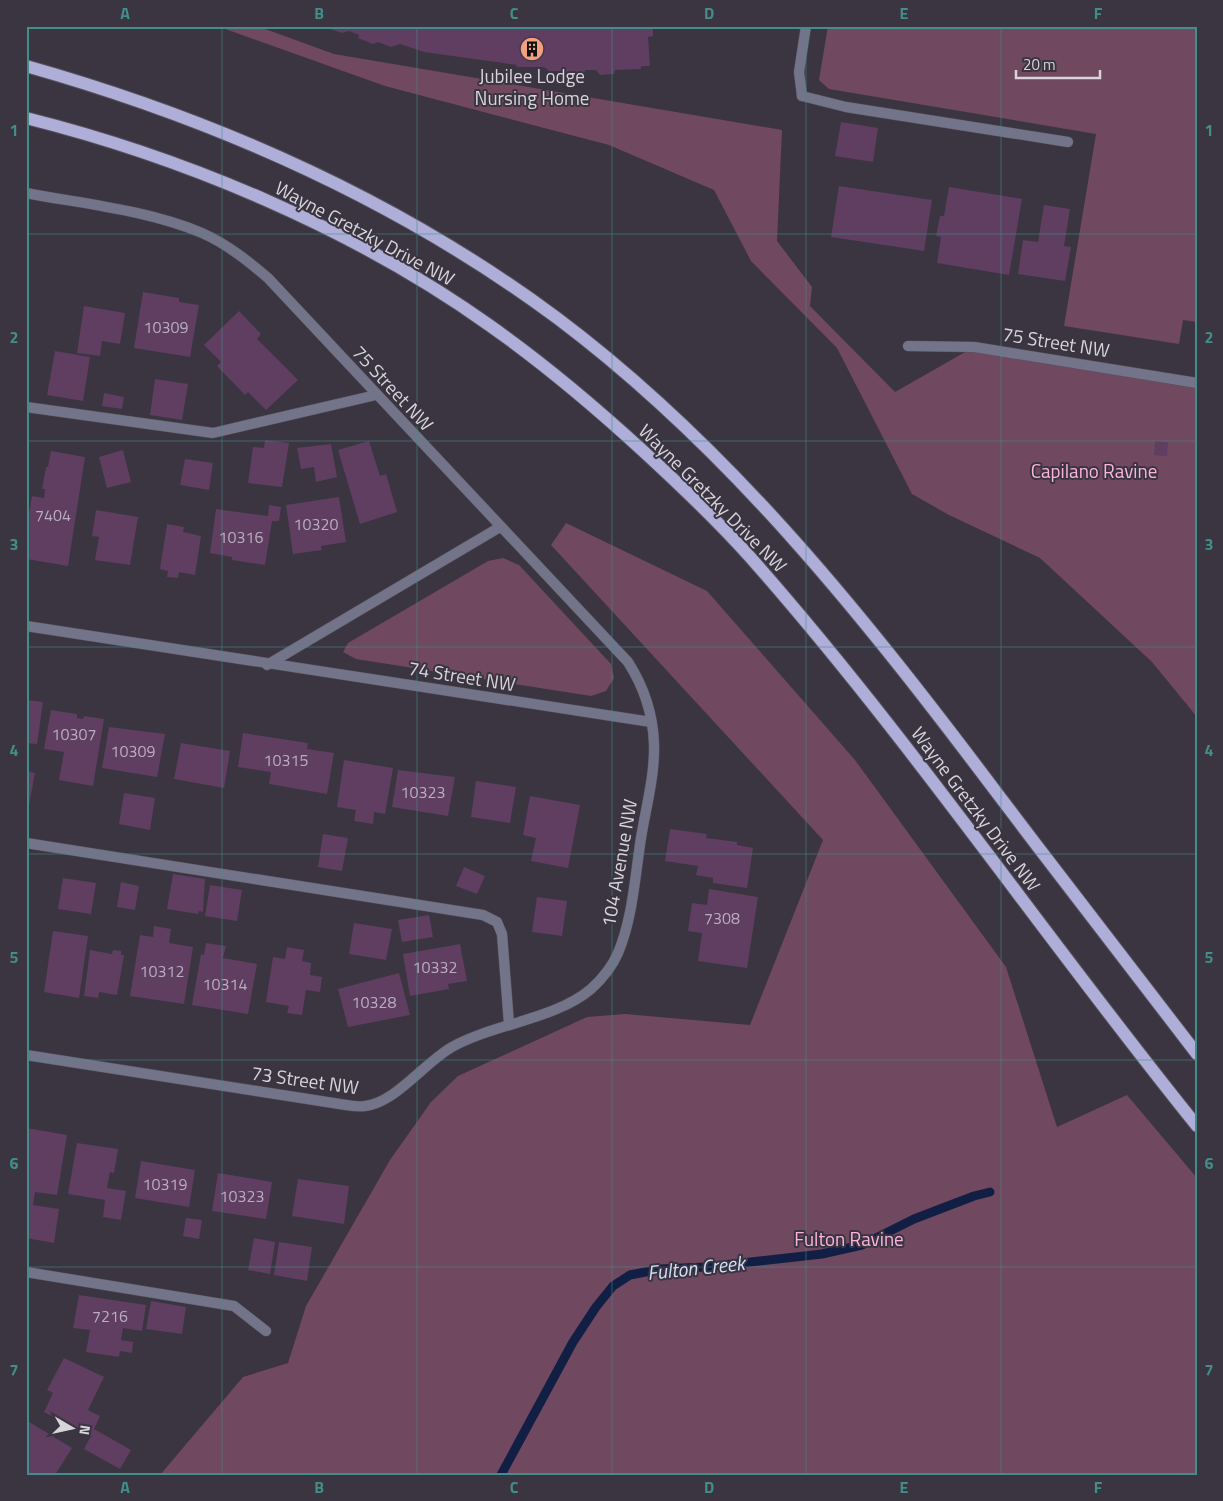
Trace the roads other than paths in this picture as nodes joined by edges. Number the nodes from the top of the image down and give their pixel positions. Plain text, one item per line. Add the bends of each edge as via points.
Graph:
1 (806, 26) edge
2 (26, 66) edge
3 (26, 118) edge
4 (1068, 142) dead end
5 (26, 193) edge
6 (908, 346) dead end
7 (1197, 383) edge
8 (376, 395) junction
9 (26, 407) edge
10 (500, 527) junction
11 (26, 626) edge
12 (267, 665) junction
13 (651, 722) junction
14 (26, 842) edge
15 (581, 996) joint
16 (509, 1024) junction
17 (1197, 1054) edge
18 (26, 1055) edge
19 (1197, 1126) edge
20 (26, 1272) edge
21 (266, 1331) dead end

1 - 4 street via 799,72 802,96 846,107
2 - 17 main road, Wayne Gretzky Drive NW via 88,83 181,116 253,144 349,189 462,253 557,318 602,354 741,482 864,620
3 - 19 main road, Wayne Gretzky Drive NW via 166,160 332,232 392,264 486,323 623,432 748,554 828,650
5 - 8 street, 75 Street NW via 155,218 225,245 268,278
6 - 7 street, 75 Street NW via 974,347
8 - 9 street via 213,433
8 - 10 street, 75 Street NW
10 - 12 street
10 - 13 street, 75 Street NW via 628,662 642,686
11 - 12 street, 74 Street NW
12 - 13 street, 74 Street NW
13 - 15 street, 104 Avenue NW via 654,744 652,772 624,936 608,971
14 - 16 street via 483,915 497,922 502,934
15 - 16 street, 73 Street NW
16 - 18 street, 73 Street NW via 467,1038 432,1060 389,1097 365,1106
20 - 21 street via 234,1306

